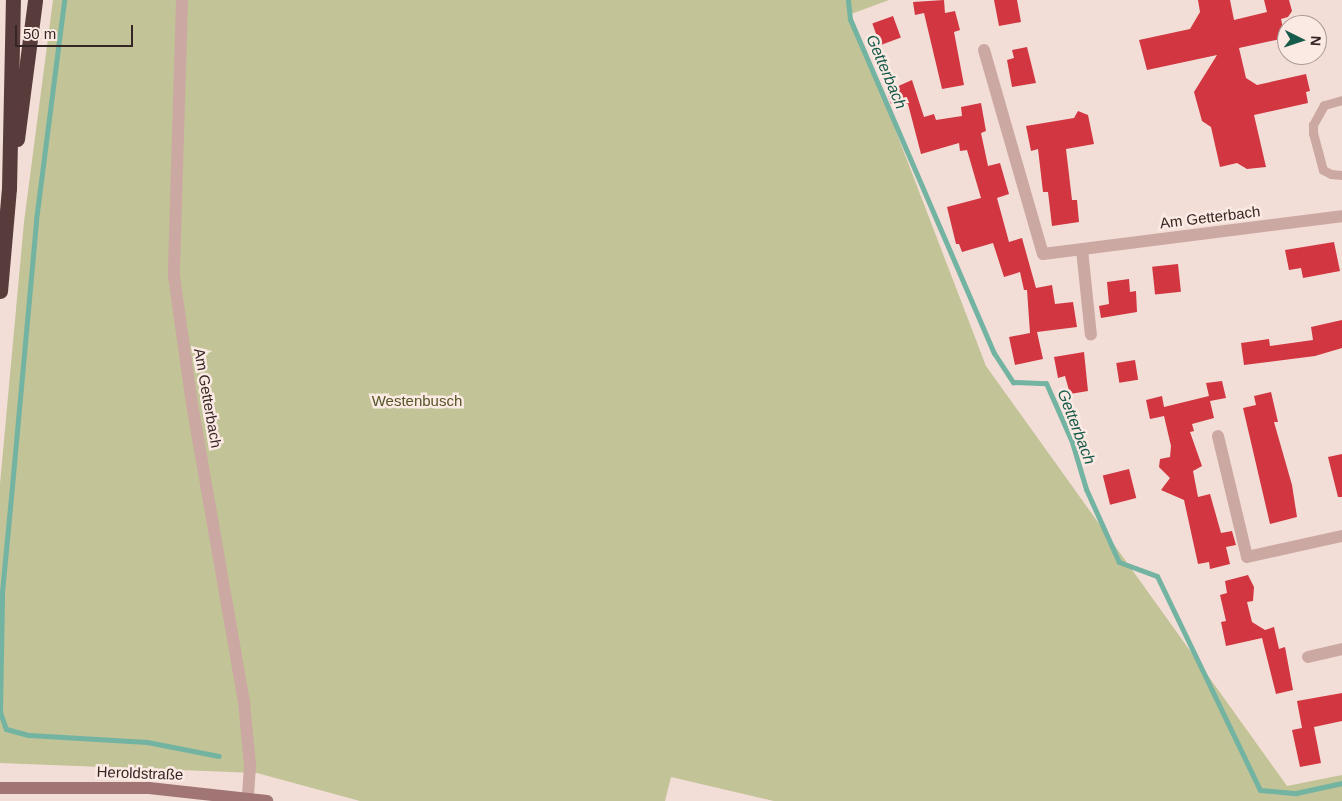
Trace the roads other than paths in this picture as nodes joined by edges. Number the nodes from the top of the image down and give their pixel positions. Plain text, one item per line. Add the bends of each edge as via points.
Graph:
1 (13, 0) edge
2 (35, 0) edge
3 (182, 0) edge
4 (984, 50) dead end
5 (1342, 100) edge
6 (1342, 174) edge
7 (9, 188) junction
8 (1342, 216) edge
9 (1082, 250) junction
10 (0, 291) edge
11 (1090, 335) dead end
12 (1218, 436) dead end
13 (1342, 536) edge
14 (1342, 650) edge
15 (1308, 657) dead end
16 (5, 788) edge
17 (248, 797) junction
18 (267, 801) edge

1 - 7 highway
2 - 7 highway via 26,89
3 - 17 street, Am Getterbach via 174,276 192,404 244,702 250,766
4 - 9 street, Am Getterbach via 1043,254
5 - 6 lane via 1328,102 1313,125 1322,170
7 - 10 highway
8 - 9 street, Am Getterbach
9 - 11 street
12 - 13 street via 1247,557
14 - 15 street
16 - 17 main road, Heroldstraße via 149,788
17 - 18 main road, Heroldstraße

